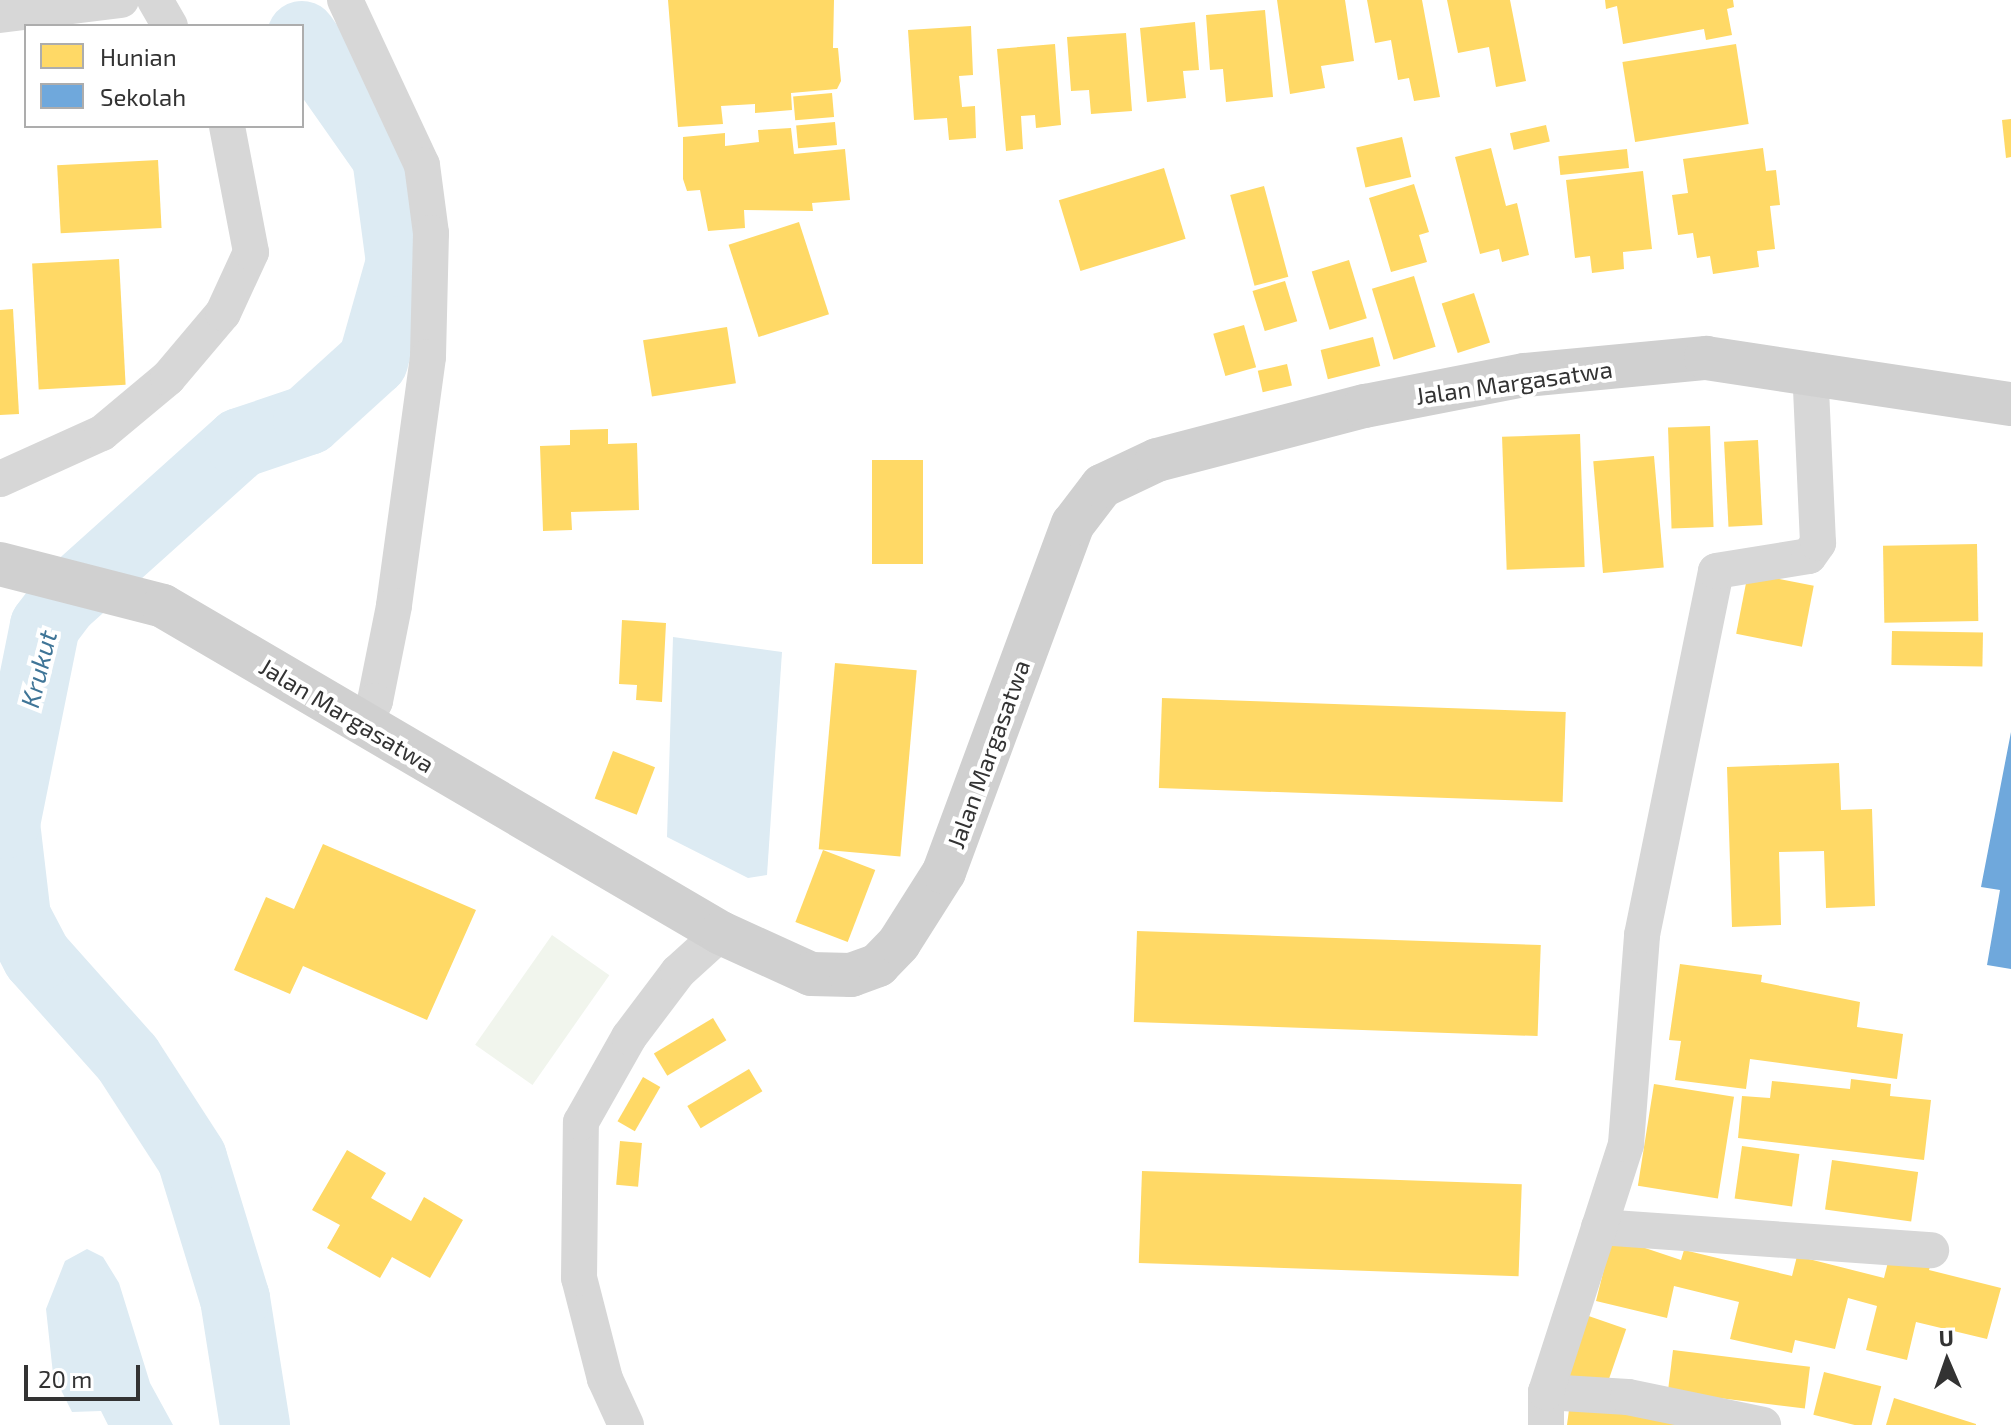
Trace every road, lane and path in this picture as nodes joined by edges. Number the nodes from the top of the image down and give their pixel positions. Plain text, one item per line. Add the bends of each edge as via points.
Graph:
1 (121, 0) edge
2 (155, 0) edge
3 (345, 0) edge
4 (0, 15) edge
5 (169, 24) edge
6 (227, 128) edge
7 (1810, 370) junction
8 (2011, 404) edge
9 (0, 479) edge
10 (10, 566) edge
11 (364, 724) junction
12 (721, 933) junction
13 (1599, 1227) junction
14 (1931, 1250) dead end
15 (1546, 1409) edge
16 (626, 1425) edge
17 (1763, 1425) edge

1 - 4 street
2 - 5 street
3 - 11 street via 422,165 431,233 428,357 399,575 375,701
6 - 9 street via 251,252 223,313 168,378 102,433
7 - 8 street, Jalan Margasatwa
7 - 12 street, Jalan Margasatwa via 1706,358 1525,375 1365,406 1157,460 1102,486 1073,524 944,872 899,943 878,965 851,975 811,974
7 - 13 street via 1818,543 1809,556 1716,571 1642,935 1626,1144
10 - 11 street, Jalan Margasatwa via 163,606
11 - 12 street, Jalan Margasatwa
12 - 16 street via 678,972 629,1037 581,1122 579,1278 605,1379
13 - 14 street
13 - 15 street
15 - 17 street via 1628,1397

